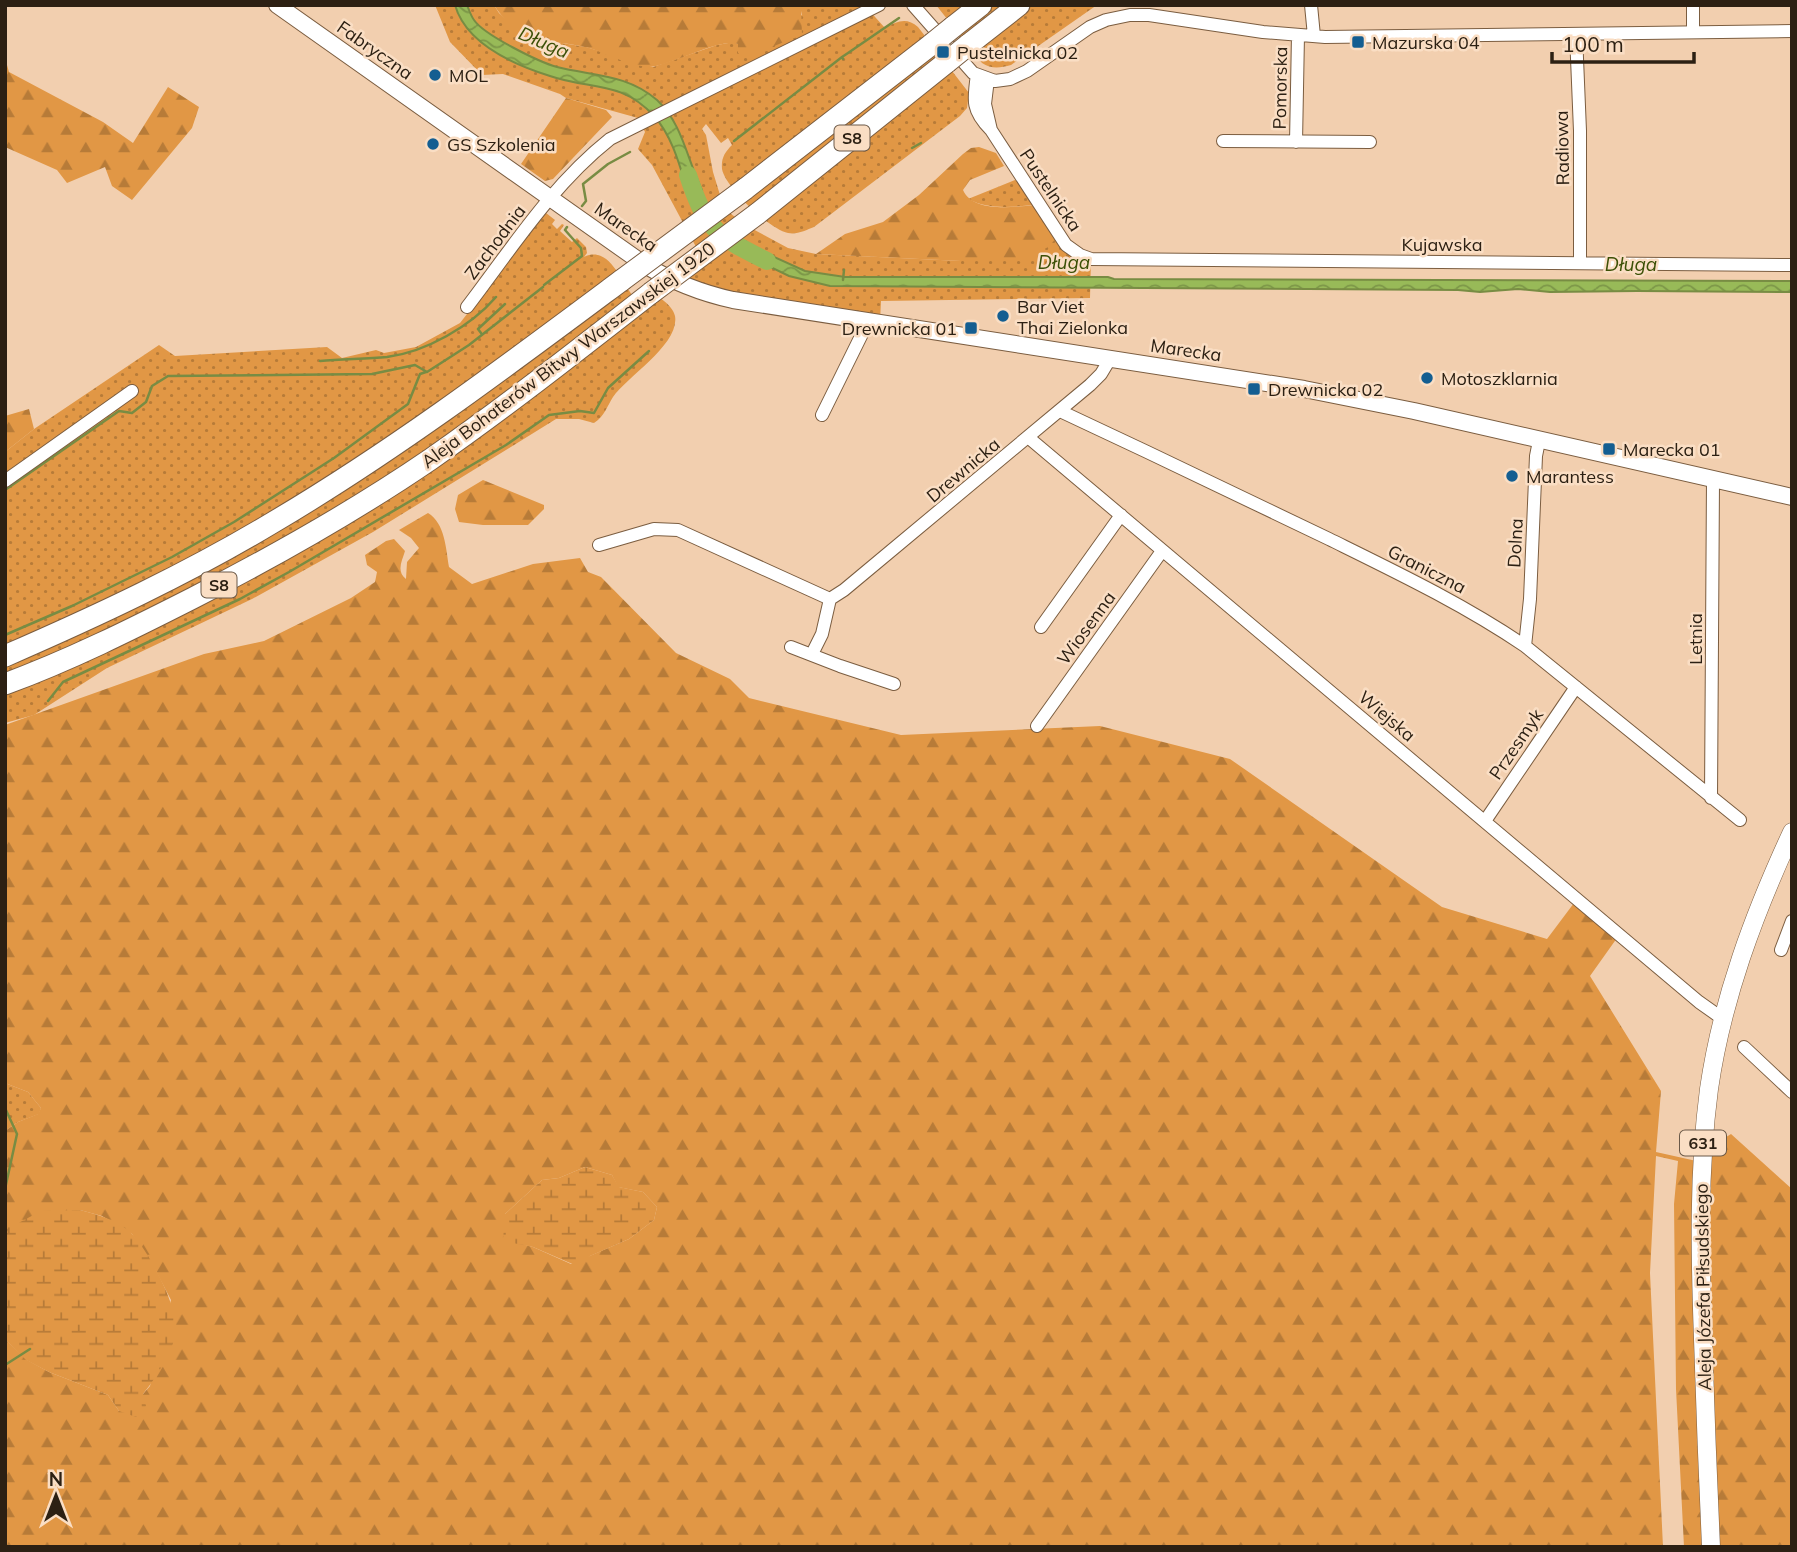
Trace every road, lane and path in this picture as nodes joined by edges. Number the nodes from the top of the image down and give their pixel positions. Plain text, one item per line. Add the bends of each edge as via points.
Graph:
1 (277, 5) edge
2 (879, 5) edge
3 (913, 5) edge
4 (981, 5) edge
5 (1019, 5) edge
6 (1311, 5) edge
7 (1693, 5) edge
8 (1792, 31) edge
9 (1693, 32) junction
10 (1576, 34) junction
11 (1298, 35) junction
12 (1314, 36) junction
13 (982, 77) junction
14 (449, 127) joint
15 (1223, 141) dead end
16 (1296, 142) junction
17 (1370, 142) dead end
18 (550, 197) junction
19 (1091, 259) joint
20 (1580, 263) junction
21 (1792, 265) edge
22 (467, 307) dead end
23 (865, 320) junction
24 (1110, 359) junction
25 (132, 391) dead end
26 (1060, 411) junction
27 (822, 415) dead end
28 (1029, 438) junction
29 (1539, 441) junction
30 (1713, 480) junction
31 (5, 481) edge
32 (1792, 497) edge
33 (1121, 515) junction
34 (599, 545) dead end
35 (1163, 551) junction
36 (830, 599) junction
37 (1041, 627) dead end
38 (791, 646) dead end
39 (1525, 646) junction
40 (812, 654) junction
41 (5, 656) edge
42 (5, 684) edge
43 (894, 684) dead end
44 (1576, 687) junction
45 (1037, 726) dead end
46 (1711, 798) junction
47 (1740, 820) dead end
48 (1485, 821) junction
49 (1792, 832) edge
50 (1792, 921) edge
51 (1781, 950) dead end
52 (1723, 1019) junction
53 (1744, 1047) dead end
54 (1792, 1092) edge
55 (1711, 1547) edge

1 - 14 street, Fabryczna
2 - 18 street, Zachodnia via 610,139
3 - 13 street
4 - 41 highway, Aleja Bohaterów Bitwy Warszawskiej 1920 / S8, bridge via 745,189 355,472 275,522 153,588
5 - 42 highway, Aleja Bohaterów Bitwy Warszawskiej 1920 / S8, bridge via 757,214 430,459 271,558 143,624
6 - 12 street
7 - 9 street
8 - 9 street
9 - 10 street
10 - 12 street
10 - 20 street, Radiowa
11 - 12 street
11 - 13 street via 1130,15 1090,27 1018,76 1003,80
11 - 16 street, Pomorska
13 - 19 street, Pustelnicka via 991,130 1066,245
14 - 18 street, Marecka
15 - 16 street, Pomorska
16 - 17 street, Pomorska
18 - 22 street, Zachodnia
18 - 23 street, Marecka via 645,265 685,286 733,300
19 - 20 street, Kujawska
20 - 21 street, Kujawska
23 - 24 street, Marecka
23 - 27 street
24 - 26 street, Drewnicka via 1096,380
24 - 29 street, Marecka via 1342,396
25 - 31 street
26 - 28 street, Drewnicka
26 - 39 street, Graniczna via 1430,589
28 - 33 street, Wiejska
28 - 36 street, Drewnicka
29 - 30 street, Marecka
29 - 39 street, Dolna
30 - 32 street, Marecka
30 - 46 street, Letnia
33 - 35 street, Wiejska
33 - 37 street
34 - 36 street via 654,529 678,530
35 - 45 street, Wiosenna
35 - 48 street, Wiejska
36 - 40 street via 822,635
38 - 40 street
39 - 44 street, Graniczna
40 - 43 street
44 - 46 street, Graniczna
44 - 48 street, Przesmyk
46 - 47 street, Graniczna
48 - 52 street, Wiejska
49 - 52 main road, Aleja Józefa Piłsudskiego / 631 via 1749,931
50 - 51 street
52 - 55 main road, Aleja Józefa Piłsudskiego / 631 via 1709,1088 1700,1204
53 - 54 street

